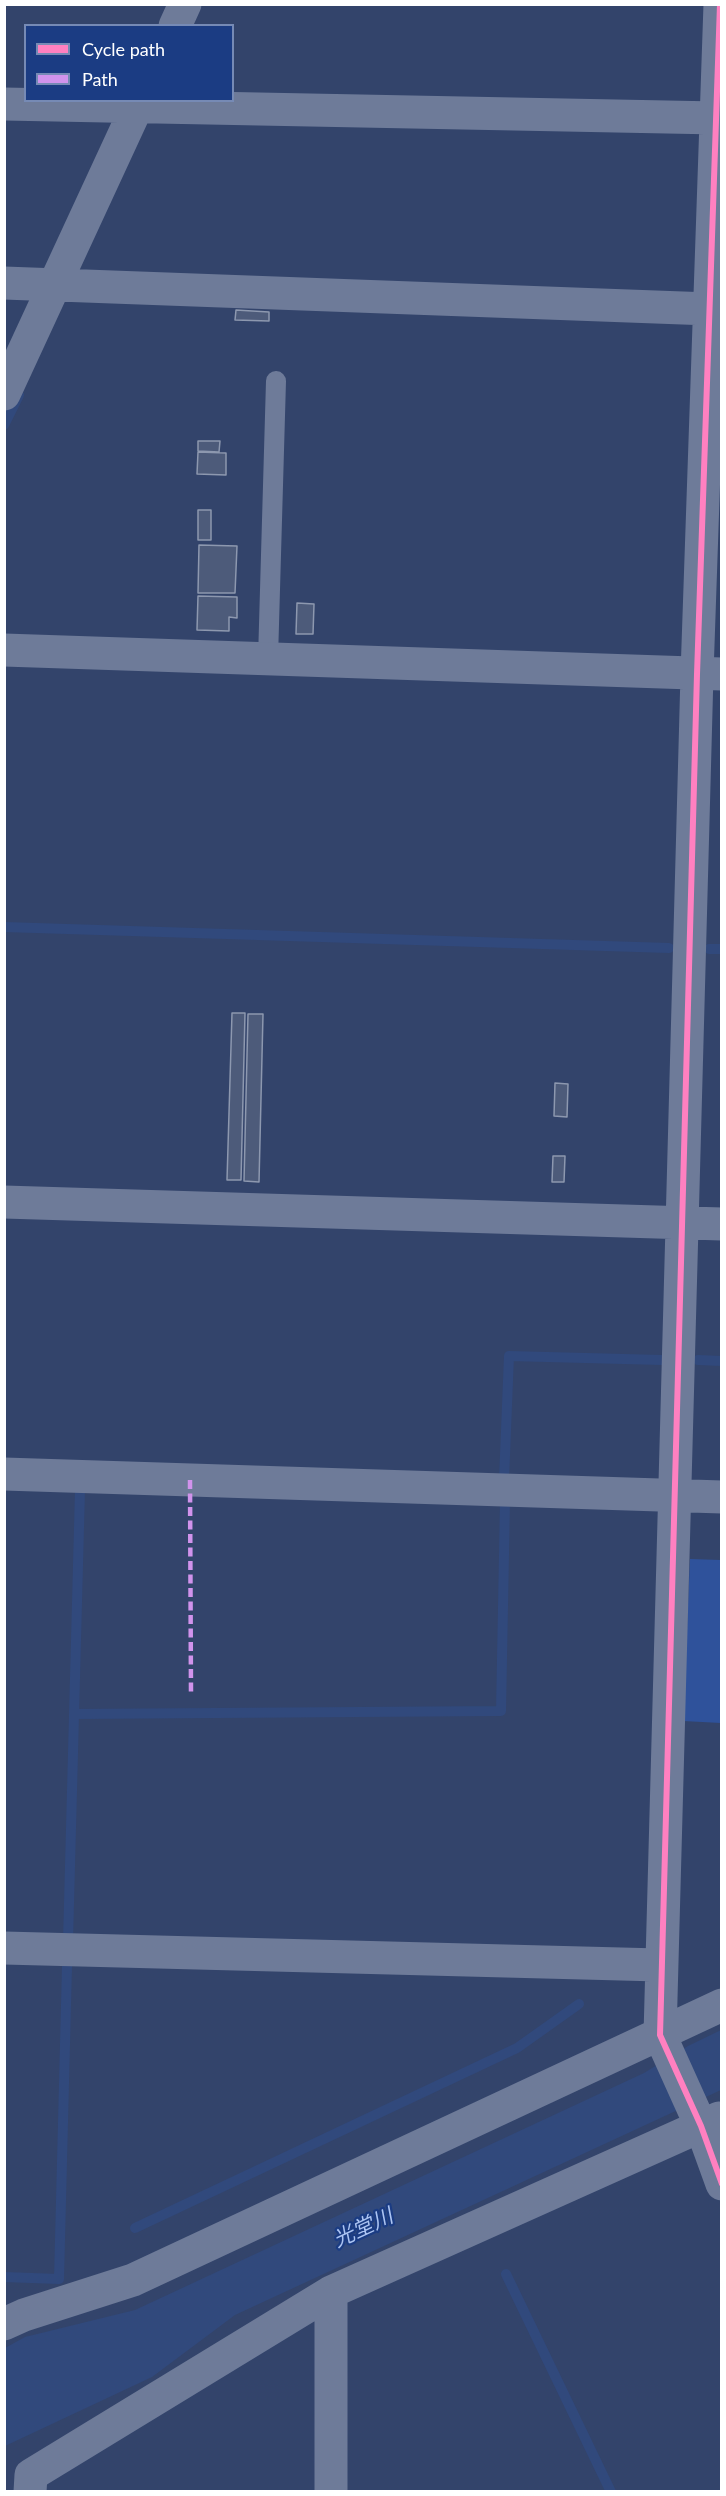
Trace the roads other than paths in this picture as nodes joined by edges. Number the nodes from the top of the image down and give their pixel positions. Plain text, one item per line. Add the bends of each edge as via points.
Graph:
1 (185, 4) edge
2 (720, 4) edge
3 (176, 24) edge
4 (4, 104) edge
5 (139, 104) edge
6 (719, 122) edge
7 (4, 283) edge
8 (56, 285) junction
9 (710, 309) junction
10 (276, 381) dead end
11 (4, 394) edge
12 (4, 650) edge
13 (268, 659) junction
14 (709, 674) edge
15 (4, 1202) edge
16 (681, 1223) junction
17 (722, 1224) edge
18 (4, 1474) edge
19 (674, 1495) junction
20 (722, 1497) edge
21 (4, 1948) edge
22 (660, 1965) junction
23 (722, 2005) edge
24 (662, 2040) junction
25 (706, 2119) edge
26 (722, 2184) edge
27 (331, 2292) junction
28 (4, 2325) edge
29 (30, 2492) edge
30 (331, 2492) edge

1 - 3 street
2 - 6 street
4 - 5 street
5 - 6 street
5 - 8 street
6 - 9 street
7 - 8 street
8 - 9 street
8 - 11 street
9 - 14 street
10 - 13 lane
12 - 13 street
13 - 14 street
14 - 16 street
15 - 16 street
16 - 17 street
16 - 19 street
18 - 19 street
19 - 20 street
19 - 22 street
21 - 22 street
22 - 24 street
23 - 24 street
24 - 25 street
24 - 28 street via 132,2280
25 - 26 street
25 - 27 street
27 - 29 street via 31,2475
27 - 30 street

